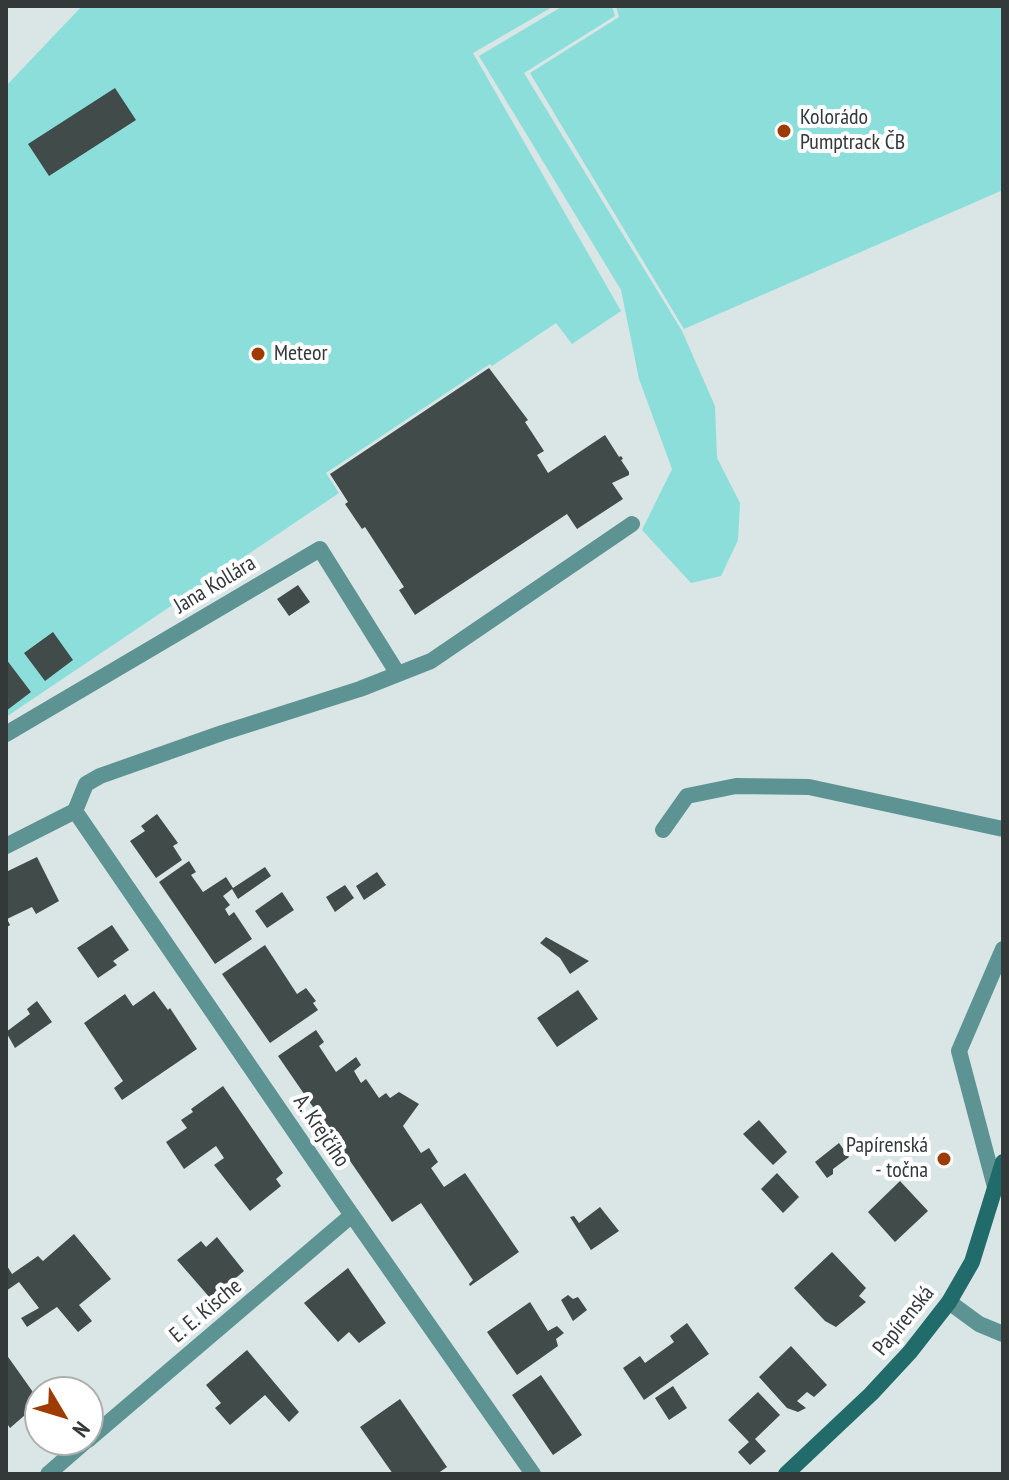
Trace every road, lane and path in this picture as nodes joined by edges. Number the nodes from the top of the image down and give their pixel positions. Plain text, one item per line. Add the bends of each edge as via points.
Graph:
1 (632, 524) dead end
2 (398, 674) junction
3 (6, 734) edge
4 (75, 811) junction
5 (1003, 829) edge
6 (663, 830) dead end
7 (6, 846) edge
8 (1003, 949) edge
9 (1003, 1162) edge
10 (995, 1187) junction
11 (352, 1215) junction
12 (949, 1302) junction
13 (1003, 1334) edge
14 (104, 1426) edge
15 (69, 1456) edge
16 (48, 1474) edge
17 (533, 1474) edge
18 (786, 1474) edge

1 - 2 street via 431,661
2 - 3 street, Jana Kollára via 320,549
2 - 4 street via 100,776 86,784
4 - 7 street
4 - 11 street, A. Krejčího
5 - 6 street via 809,787 736,786 687,796
8 - 10 street via 959,1051
9 - 10 street, Papírenská
10 - 12 street, Papírenská via 972,1262
11 - 14 street, E. E. Kische
11 - 17 street, A. Krejčího
12 - 13 street
12 - 18 street, Papírenská via 891,1373
15 - 16 street, E. E. Kische

